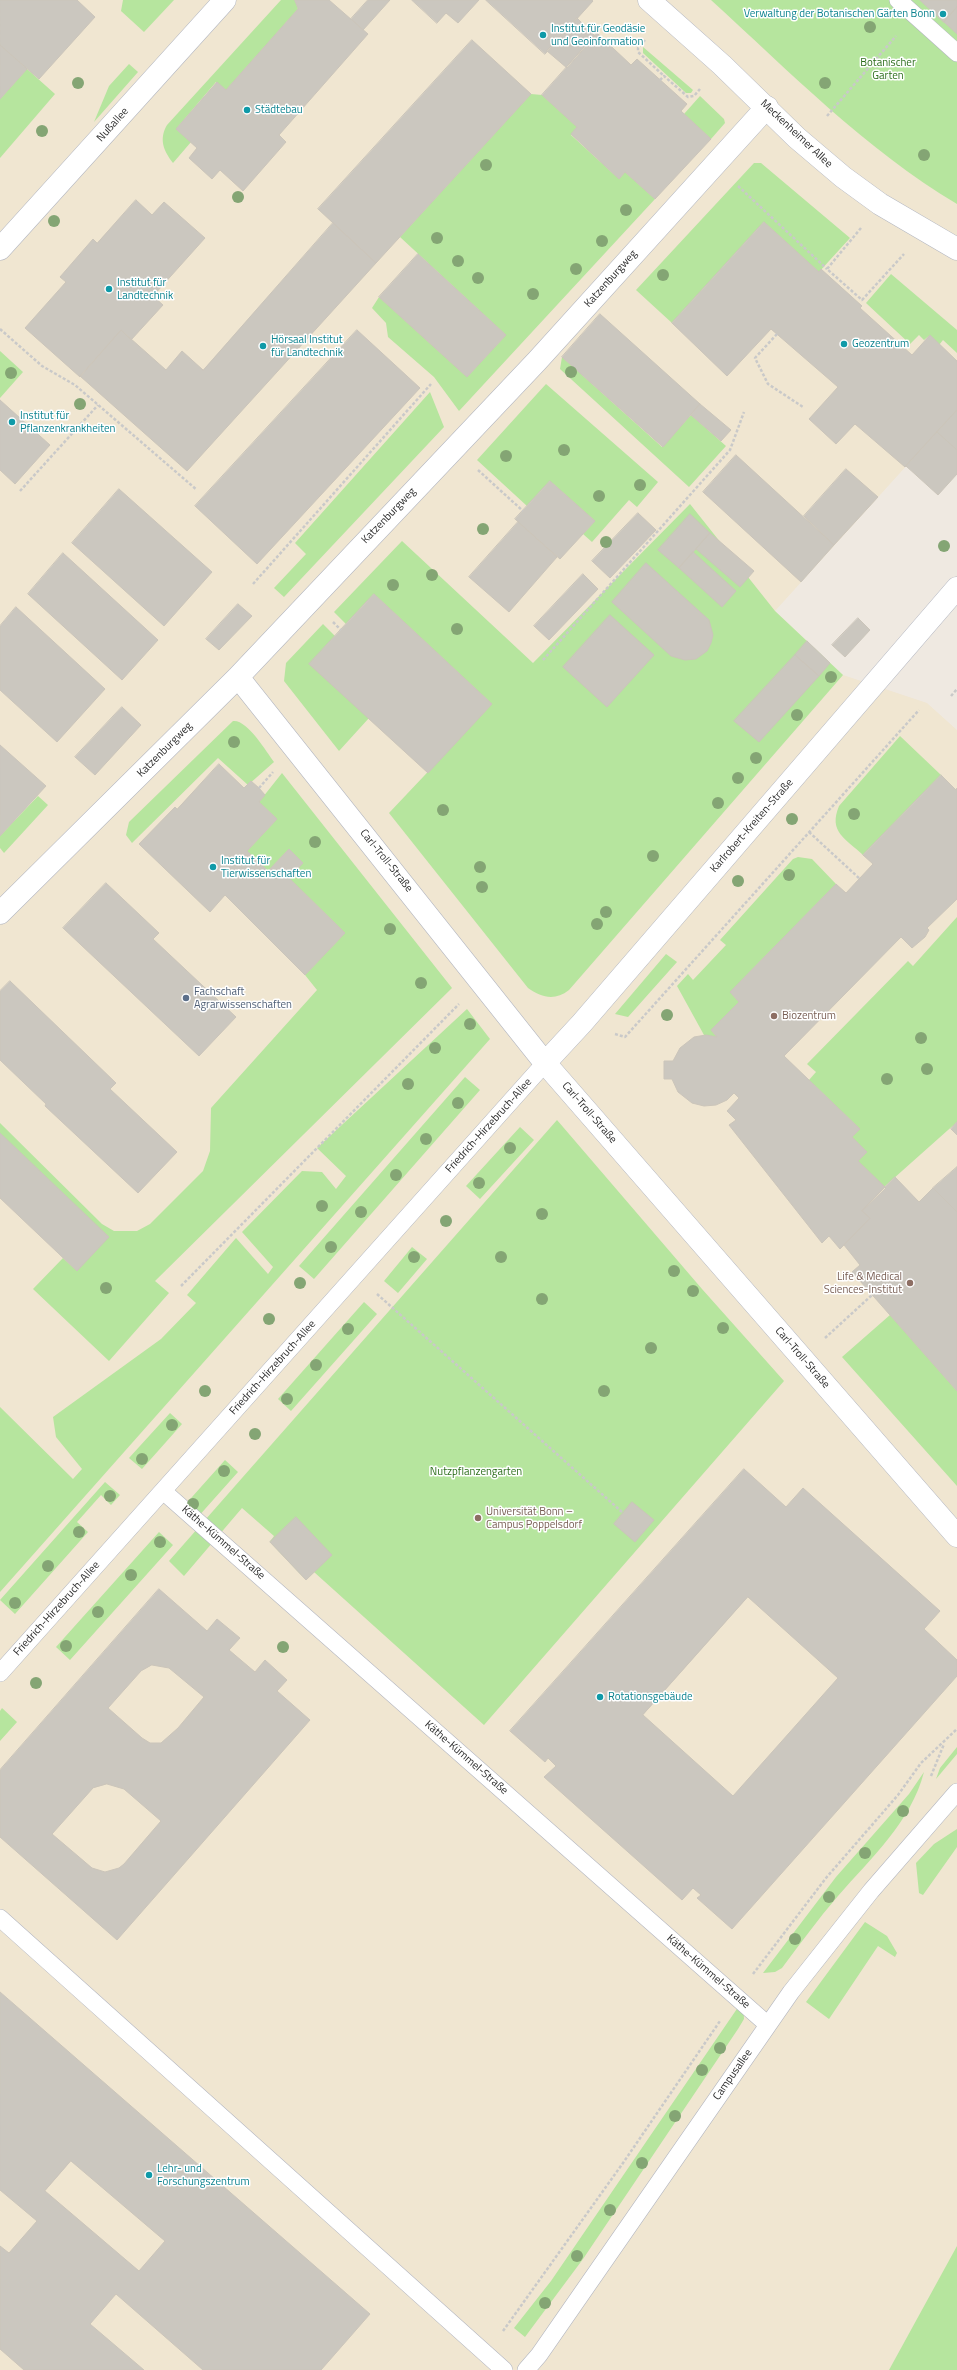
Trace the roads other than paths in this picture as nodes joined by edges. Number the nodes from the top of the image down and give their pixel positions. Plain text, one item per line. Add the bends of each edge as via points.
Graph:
1 (226, 0) edge
2 (649, 0) edge
3 (898, 0) edge
4 (957, 53) edge
5 (767, 107) junction
6 (957, 248) edge
7 (0, 249) edge
8 (957, 588) edge
9 (238, 677) junction
10 (0, 913) edge
11 (545, 1063) junction
12 (163, 1491) junction
13 (957, 1536) edge
14 (0, 1673) edge
15 (957, 1792) edge
16 (0, 1918) edge
17 (768, 2025) junction
18 (504, 2370) edge
19 (526, 2370) edge

1 - 7 street, Nußallee
2 - 5 street, Meckenheimer Allee
3 - 4 lane
5 - 6 street, Meckenheimer Allee via 831,168 880,204
5 - 9 street, Katzenburgweg via 537,361
8 - 11 street, Karlrobert-Kreiten-Straße
9 - 10 street, Katzenburgweg
9 - 11 street, Carl-Troll-Straße
11 - 12 lane, Friedrich-Hirzebruch-Allee
11 - 13 street, Carl-Troll-Straße
12 - 14 lane, Friedrich-Hirzebruch-Allee
12 - 17 lane, Käthe-Kümmel-Straße
15 - 17 lane, Campusallee via 871,1891
16 - 18 lane
17 - 19 lane, Campusallee via 539,2355

